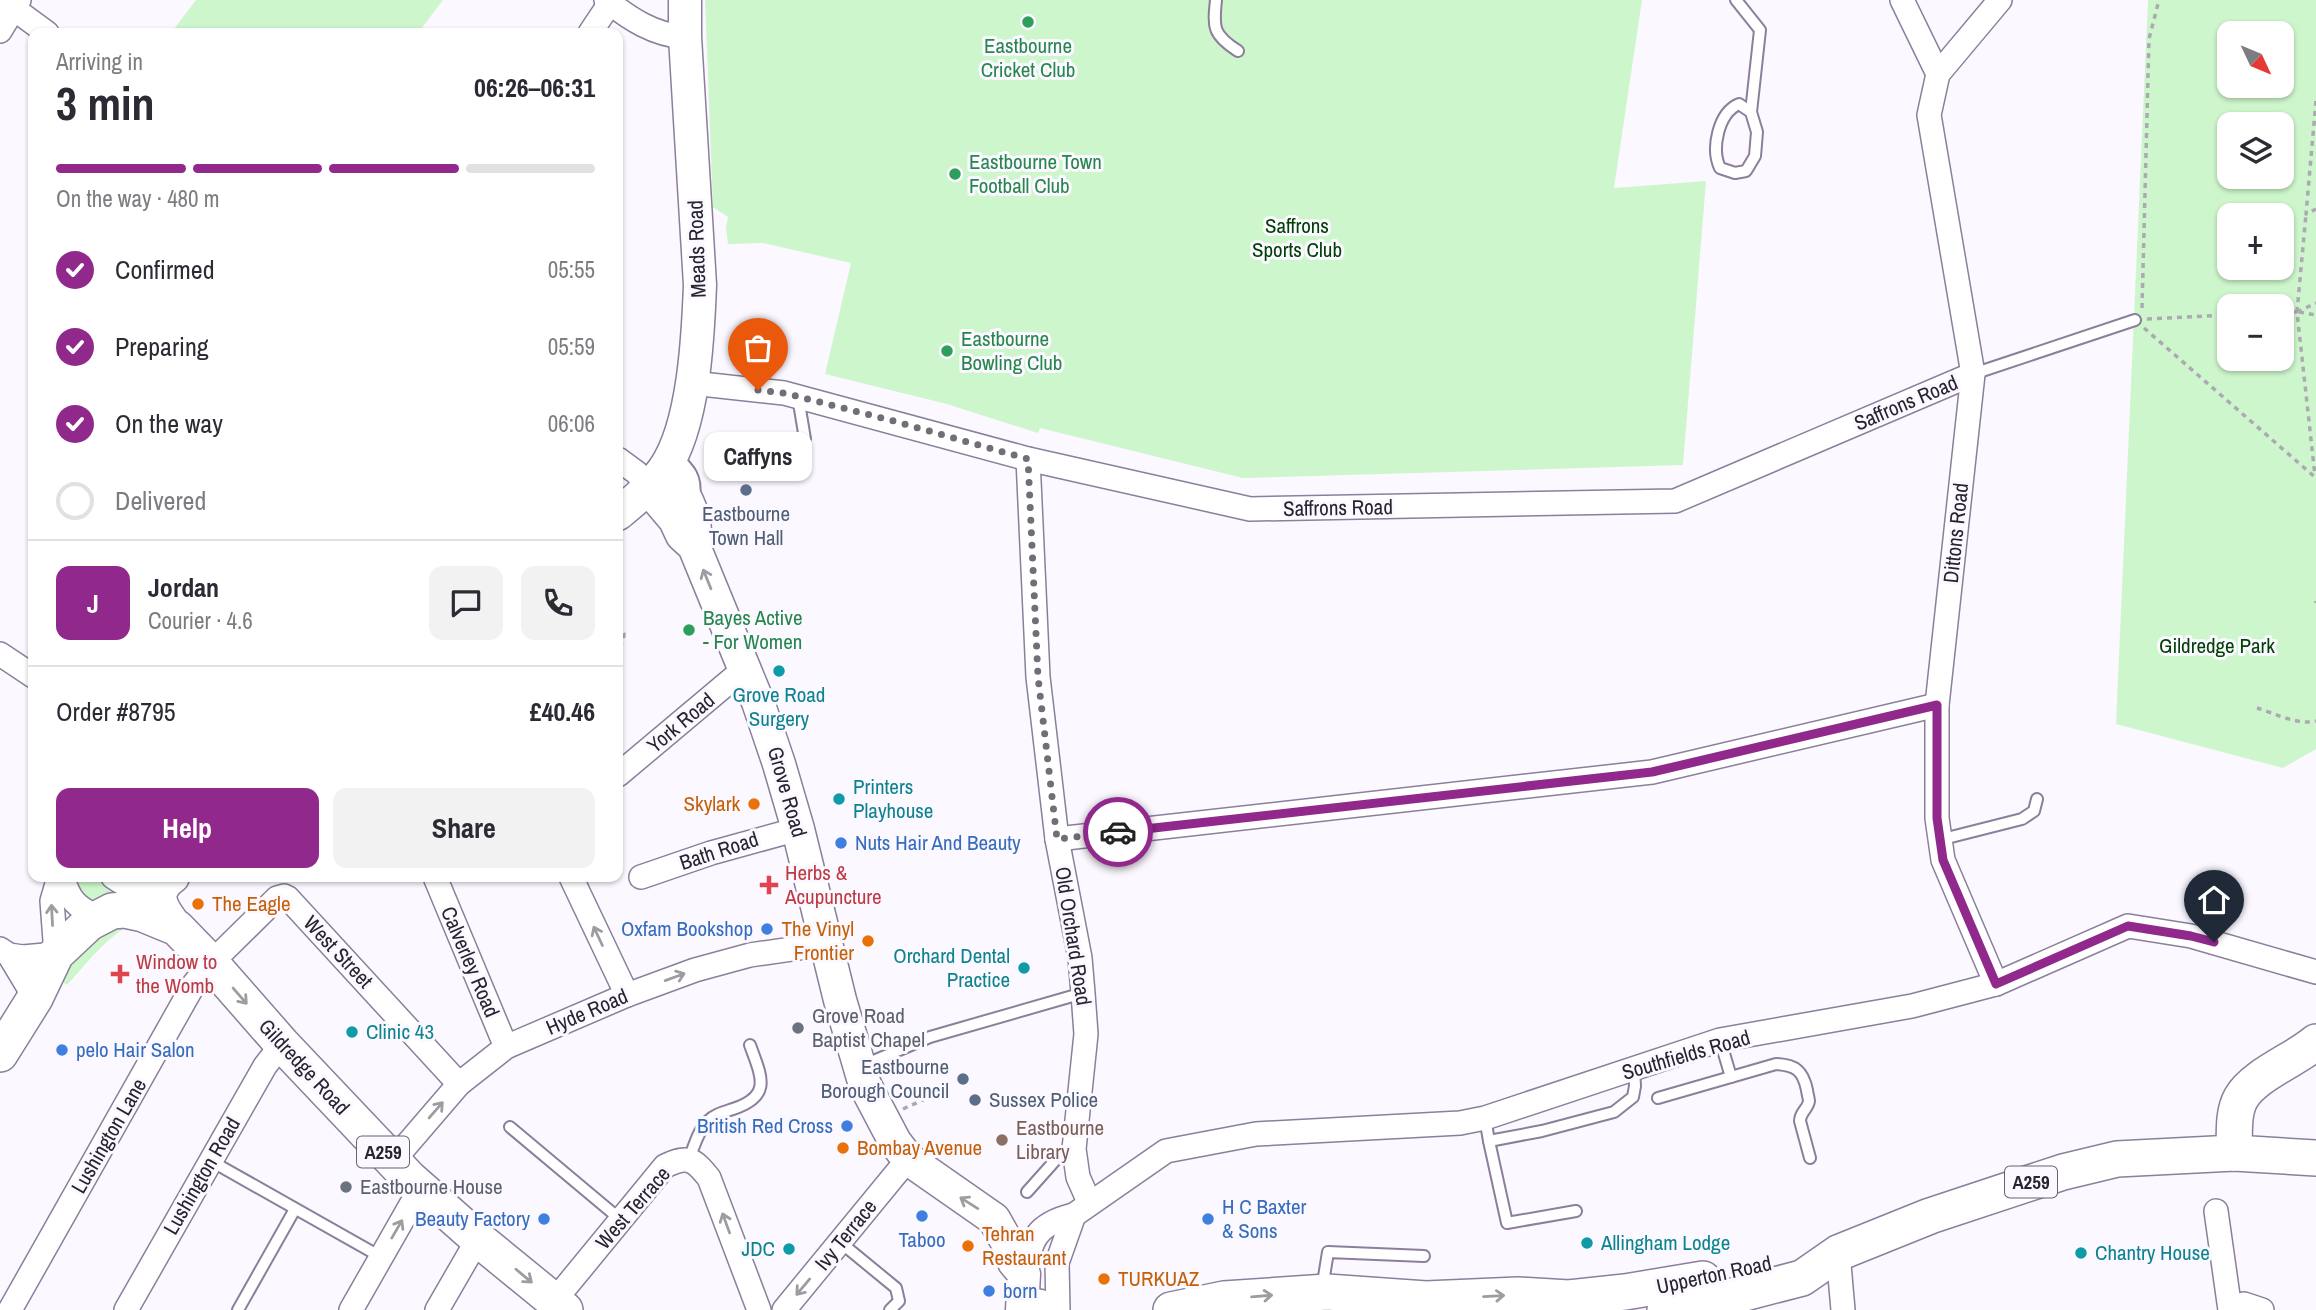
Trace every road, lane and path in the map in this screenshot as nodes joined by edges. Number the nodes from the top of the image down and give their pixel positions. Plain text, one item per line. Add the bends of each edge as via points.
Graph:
1 (685, 0) edge
2 (1216, 0) edge
3 (1736, 0) edge
4 (1902, 0) edge
5 (2000, 0) edge
6 (2159, 0) edge
7 (608, 2) edge
8 (12, 3) edge
9 (41, 28) edge
10 (593, 28) edge
11 (0, 31) edge
12 (685, 37) junction
13 (1238, 51) dead end
14 (1938, 74) junction
15 (2316, 101) edge
16 (1751, 112) junction
17 (2316, 209) edge
18 (2306, 214) junction
19 (2316, 303) edge
20 (2297, 312) junction
21 (2217, 316) edge
22 (2316, 316) edge
23 (2135, 320) joint
24 (1973, 374) junction
25 (692, 383) junction
26 (798, 397) junction
27 (805, 439) dead end
28 (1028, 459) junction
29 (623, 463) edge
30 (662, 469) junction
31 (2316, 479) edge
32 (623, 509) edge
33 (694, 546) junction
34 (0, 653) edge
35 (743, 670) junction
36 (28, 673) edge
37 (1937, 705) junction
38 (2258, 708) dead end
39 (2316, 721) edge
40 (623, 771) edge
41 (2037, 799) dead end
42 (798, 829) junction
43 (1057, 839) junction
44 (1939, 840) junction
45 (641, 877) dead end
46 (59, 882) edge
47 (63, 882) edge
48 (120, 882) edge
49 (166, 882) edge
50 (168, 882) edge
51 (437, 882) edge
52 (573, 882) edge
53 (98, 917) junction
54 (177, 928) junction
55 (826, 944) junction
56 (4, 952) edge
57 (56, 954) junction
58 (211, 963) junction
59 (2313, 969) edge
60 (1996, 984) junction
61 (1083, 993) junction
62 (627, 995) junction
63 (34, 998) junction
64 (1720, 1040) junction
65 (2316, 1042) edge
66 (282, 1044) junction
67 (750, 1045) dead end
68 (506, 1047) junction
69 (0, 1054) edge
70 (858, 1068) junction
71 (1634, 1069) junction
72 (1731, 1077) junction
73 (459, 1084) junction
74 (936, 1094) dead end
75 (1658, 1098) dead end
76 (882, 1118) junction
77 (1485, 1118) junction
78 (510, 1127) dead end
79 (1489, 1141) junction
80 (1074, 1149) junction
81 (2234, 1153) junction
82 (1810, 1158) dead end
83 (2316, 1158) edge
84 (689, 1159) junction
85 (908, 1159) junction
86 (211, 1161) junction
87 (392, 1162) junction
88 (420, 1189) junction
89 (1027, 1192) dead end
90 (1081, 1208) junction
91 (295, 1209) junction
92 (2216, 1210) dead end
93 (1576, 1211) dead end
94 (621, 1220) junction
95 (478, 1239) junction
96 (840, 1242) junction
97 (1838, 1253) junction
98 (1424, 1256) dead end
99 (381, 1257) junction
100 (1024, 1274) junction
101 (1322, 1292) junction
102 (1427, 1304) edge
103 (557, 1307) edge
104 (2230, 1309) edge
105 (10, 1310) edge
106 (126, 1310) edge
107 (238, 1310) edge
108 (351, 1310) edge
109 (437, 1310) edge
110 (759, 1310) edge
111 (784, 1310) edge
112 (890, 1310) edge
113 (1022, 1310) edge
114 (1028, 1310) edge
115 (1050, 1310) edge
116 (1058, 1310) edge
117 (1171, 1310) edge
118 (1665, 1310) edge
119 (1843, 1310) edge
120 (2262, 1310) edge

1 - 12 street, Meads Road
2 - 13 lane via 1213,24 1224,42
3 - 16 lane via 1760,30
4 - 14 street
5 - 14 street, Dittons Road
6 - 21 path via 2149,39 2142,319
7 - 10 street
7 - 12 street via 665,36
8 - 9 street
8 - 11 street
12 - 25 street, Meads Road via 699,274
14 - 24 street, Dittons Road via 1929,115
15 - 18 path
16 - 16 lane via 1757,132 1755,156 1746,171 1720,168 1716,159 1723,117 1739,104
17 - 18 path
18 - 20 path
19 - 20 path
20 - 22 path
20 - 31 path
23 - 24 lane
23 - 31 path
24 - 28 street, Saffrons Road via 1675,501 1250,509
24 - 37 street, Dittons Road
25 - 26 street, Saffrons Road
25 - 30 street, Meads Road
26 - 27 lane
26 - 28 street, Saffrons Road
28 - 43 street, Old Orchard Road via 1038,677
29 - 30 street via 637,473
30 - 32 street
30 - 33 street, Grove Road via 684,493 691,509
30 - 33 street, Grove Road via 656,499
35 -> 33 street, Grove Road
34 - 36 street
35 - 40 street, York Road
35 - 42 street, Grove Road via 773,744
37 - 43 street via 1652,772
37 - 44 street, Dittons Road
38 - 39 path via 2291,719
41 - 44 lane via 2034,811 2022,819
42 - 45 street, Bath Road
42 - 55 street, Grove Road
43 - 61 street, Old Orchard Road
44 - 60 street, Dittons Road via 1943,860
57 -> 46 street via 51,901
47 - 53 street via 71,900
48 - 49 street via 137,890
50 - 54 street, Gildredge Road via 160,899
51 - 68 street, Calverley Road
62 -> 52 street
53 - 54 main road, Gildredge Road / A259 via 112,911 135,911
53 - 57 main road, A259
54 - 58 main road, Gildredge Road / A259
62 -> 55 street, Hyde Road via 750,955
55 - 70 street, Grove Road
56 - 57 street via 23,957
56 - 63 street
57 - 63 main road, A259
58 -> 66 main road, Gildredge Road / A259
58 - 73 street, West Street via 284,896
58 - 105 street, Lushington Lane via 194,984
59 - 60 street, Southfields Road via 2191,936 2128,926
60 - 64 street, Southfields Road via 1912,1006
61 - 70 lane via 930,1037
61 - 80 street, Old Orchard Road via 1086,1034
62 - 68 street, Hyde Road
63 - 69 main road, A259
64 - 71 street, Southfields Road
64 - 72 lane
65 - 81 main road via 2253,1084 2241,1099
66 - 86 street, Lushington Road
66 - 87 main road, Gildredge Road / A259
67 - 84 lane via 762,1081 758,1094 743,1106 709,1120
68 - 73 street, Hyde Road
70 - 76 street, Grove Road
71 - 77 street, Southfields Road
71 - 79 lane via 1633,1097 1614,1112
72 - 75 lane
72 - 82 lane via 1776,1064 1798,1070 1809,1096 1800,1121
87 -> 73 street, Hyde Road
74 - 76 path
76 - 85 street, Grove Road
77 - 79 lane
77 - 90 street, Southfields Road via 1256,1134 1166,1150
78 - 94 lane
79 - 93 lane via 1507,1223
80 - 89 lane via 1060,1155
80 - 90 street, Old Orchard Road
81 - 83 main road, Upperton Road
81 - 97 main road, Upperton Road / A259 via 2118,1159 2063,1172 1930,1216
84 - 94 street, West Terrace via 665,1166
110 -> 84 street, West Terrace via 709,1178
85 - 96 street, Ivy Terrace
100 -> 85 street, Grove Road via 993,1219
86 - 91 lane
86 - 106 street, Lushington Road
87 - 88 main road, Gildredge Road / A259
88 - 95 main road, Gildredge Road / A259
99 -> 88 street
90 - 100 street, Southfields Road via 1048,1223 1039,1233 1030,1245
90 - 116 street via 1057,1264
91 - 99 lane
91 - 107 lane
92 - 104 street
94 - 103 street, West Terrace
95 -> 103 main road, Gildredge Road / A259
95 - 109 street
96 -> 111 street, Ivy Terrace
96 - 112 lane via 896,1288 899,1301
102 -> 97 main road, Upperton Road / A259 via 1625,1292 1796,1256
97 - 118 main road, Upperton Road / A259 via 1802,1278
97 - 119 street
98 - 101 lane via 1328,1252
99 - 108 street
100 - 113 street, Southfields Road
101 - 102 main road, Upperton Road / A259
117 -> 101 main road, Upperton Road / A259 via 1224,1299
104 - 120 street via 2244,1304
114 - 115 main road

